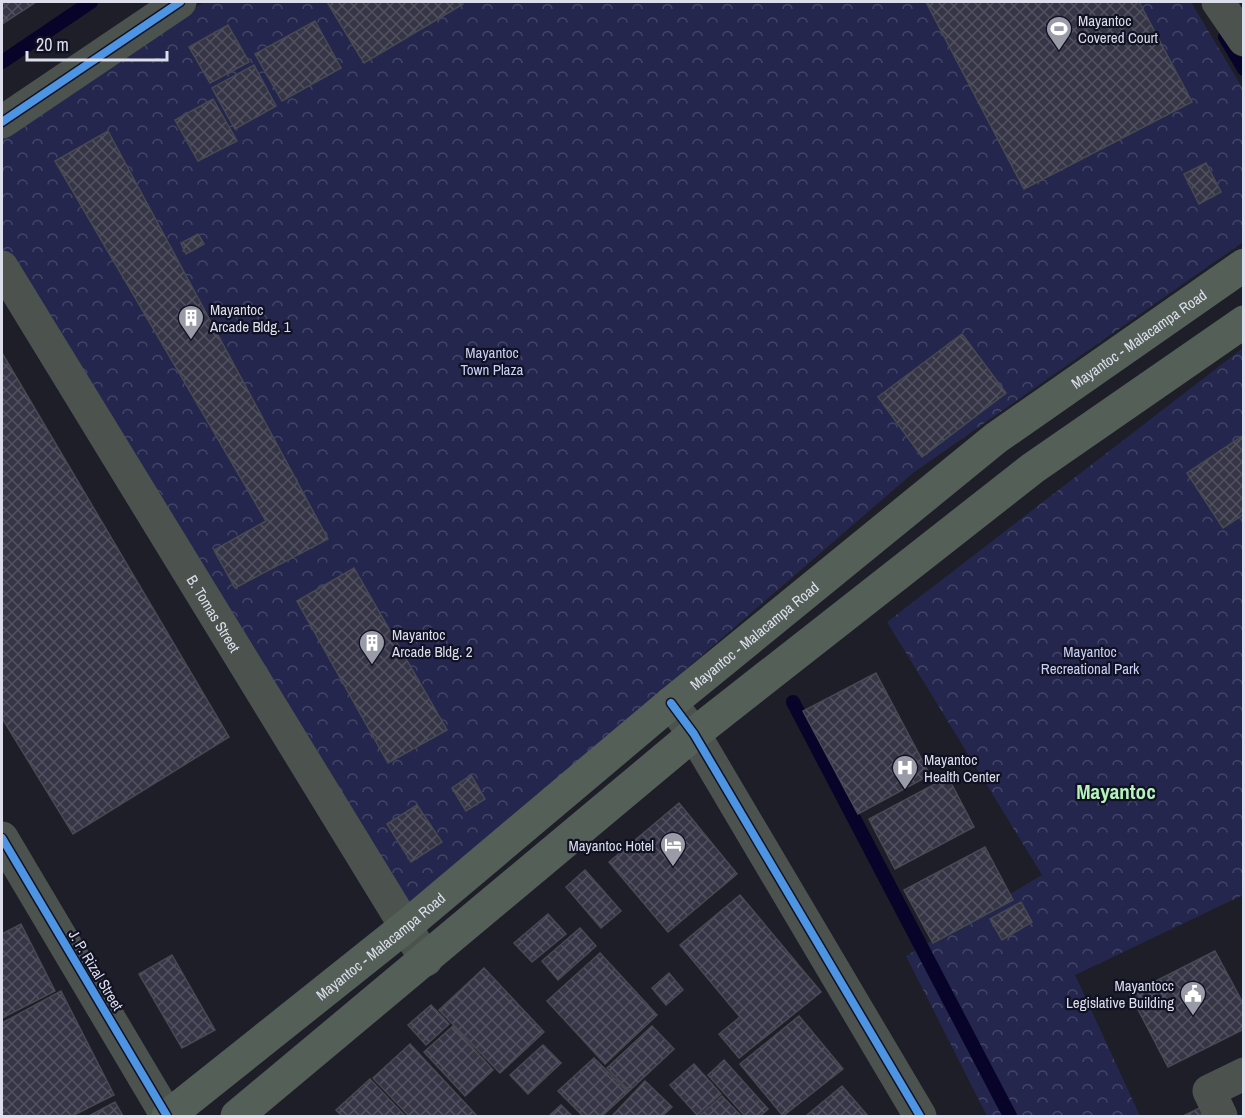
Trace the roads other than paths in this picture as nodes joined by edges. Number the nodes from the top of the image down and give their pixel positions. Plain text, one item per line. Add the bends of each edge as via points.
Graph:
1 (180, 2) edge
2 (1218, 2) edge
3 (1244, 40) edge
4 (2, 122) edge
5 (1244, 265) edge
6 (2, 267) edge
7 (1244, 322) edge
8 (1014, 426) junction
9 (1041, 463) junction
10 (671, 703) junction
11 (694, 734) junction
12 (2, 838) edge
13 (405, 927) junction
14 (426, 960) junction
15 (1244, 1074) edge
16 (168, 1116) edge
17 (237, 1116) edge
18 (920, 1116) edge
19 (1221, 1116) edge

1 - 4 street
2 - 3 street
5 - 8 main road, Mayantoc - Malacampa Road
6 - 13 street, B. Tomas Street
7 - 9 main road
8 - 9 main road
8 - 10 main road, Mayantoc - Malacampa Road
9 - 11 main road
10 - 11 street
10 - 13 main road, Mayantoc - Malacampa Road
11 - 14 main road
11 - 18 street
12 - 16 street, J. P. Rizal Street
13 - 14 street, B. Tomas Street
13 - 16 main road, Mayantoc - Malacampa Road
14 - 17 main road
15 - 19 street via 1209,1092

